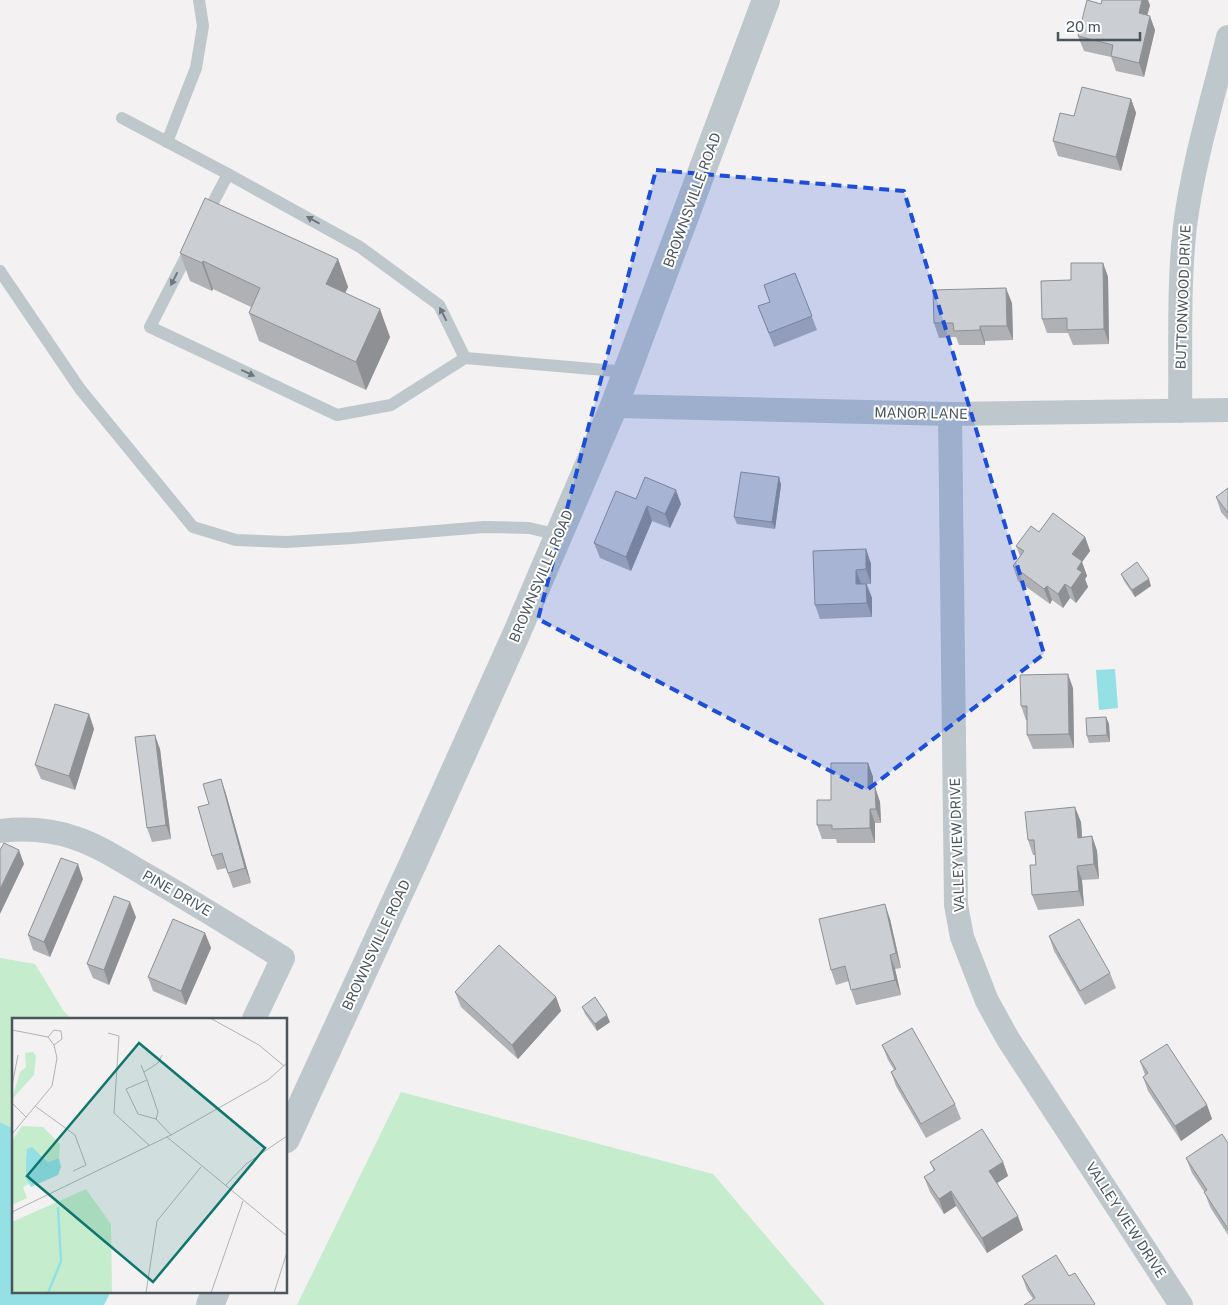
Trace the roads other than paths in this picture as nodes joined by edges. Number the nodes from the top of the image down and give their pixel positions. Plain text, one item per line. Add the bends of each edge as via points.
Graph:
1 (199, 0) edge
2 (766, 0) edge
3 (1228, 37) edge
4 (122, 118) dead end
5 (167, 142) junction
6 (228, 174) junction
7 (0, 271) edge
8 (466, 358) junction
9 (628, 372) junction
10 (614, 406) junction
11 (1228, 410) edge
12 (1180, 411) junction
13 (950, 414) junction
14 (559, 535) junction
15 (0, 831) edge
16 (254, 1018) edge
17 (288, 1135) edge
18 (216, 1292) edge
19 (210, 1305) edge
20 (1181, 1305) edge

1 - 5 lane via 203,26 196,68
2 - 9 street, BROWNSVILLE ROAD
3 - 12 street, BUTTONWOOD DRIVE via 1192,183 1185,226
4 - 5 lane
5 - 6 lane
8 -> 6 lane via 439,305 360,247
6 -> 8 lane via 150,327 337,415 390,405
7 - 14 lane via 80,389 194,527 236,540 286,542 484,526 529,528
8 - 9 lane
9 - 10 street, BROWNSVILLE ROAD
10 - 13 street, MANOR LANE
10 - 14 street, BROWNSVILLE ROAD
11 - 12 street, MANOR LANE
12 - 13 street, MANOR LANE
13 - 20 street, VALLEY VIEW DRIVE via 956,905 962,937 987,1001 1008,1039
14 - 17 street, BROWNSVILLE ROAD
15 - 16 street, PINE DRIVE via 41,830 75,838 101,849 284,958
18 - 19 street

